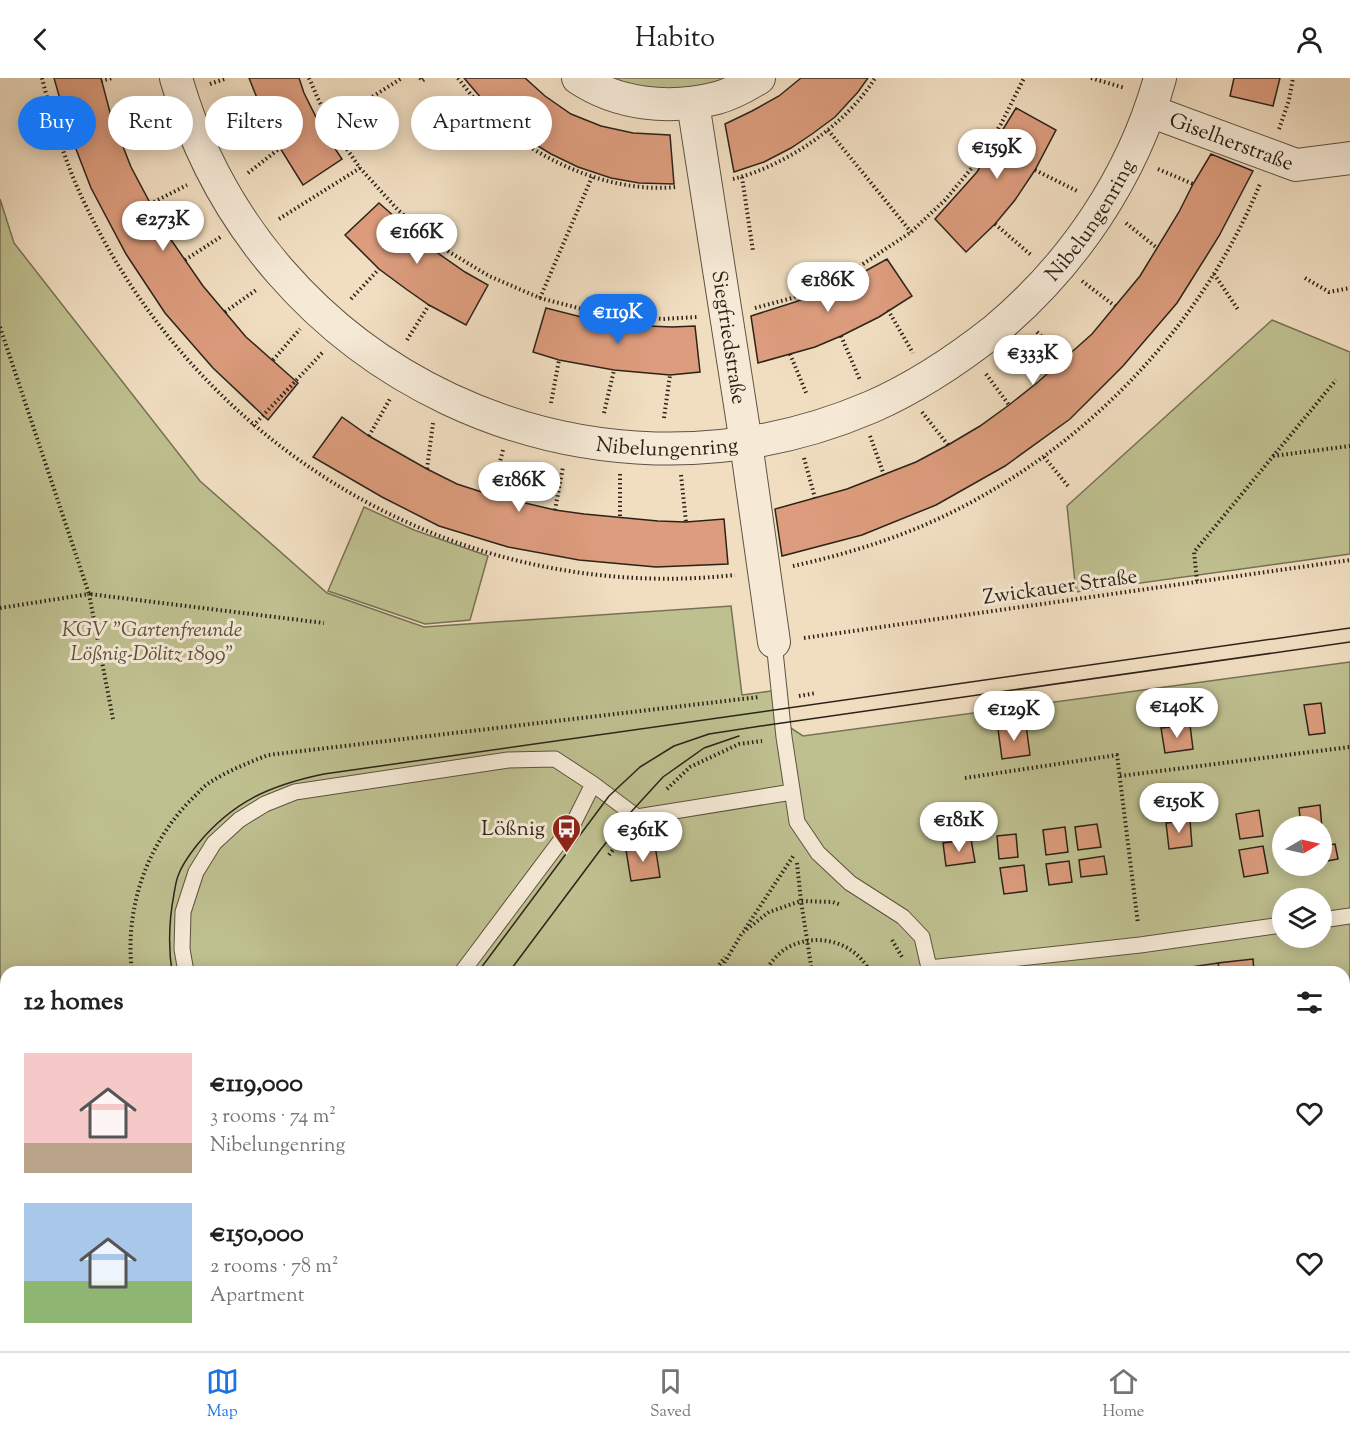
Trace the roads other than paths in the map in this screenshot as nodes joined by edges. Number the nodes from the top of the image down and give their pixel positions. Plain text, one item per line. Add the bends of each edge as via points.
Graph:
1 (176, 78) edge
2 (578, 78) edge
3 (759, 78) edge
4 (1160, 78) edge
5 (693, 103) junction
6 (1150, 111) junction
7 (1350, 158) edge
8 (746, 443) junction
9 (774, 642) joint
10 (593, 784) junction
11 (792, 792) junction
12 (1350, 916) edge
13 (1332, 919) edge
14 (1272, 926) edge
15 (185, 966) edge
16 (466, 966) edge
17 (929, 966) edge
18 (964, 966) edge

1 - 8 street, Nibelungenring via 189,119 218,182 248,229 281,272 330,321 397,371 473,410 511,424 582,441 669,449
2 - 5 street via 603,92 638,102
3 - 5 street via 719,98
4 - 6 street, Nibelungenring
5 - 8 street, Siegfriedstraße
6 - 7 street, Giselherstraße via 1296,165
6 - 8 street, Nibelungenring via 1104,206 1057,269 1017,311 968,351 917,384 866,409 808,429
8 - 9 street, Siegfriedstraße
9 - 11 lane
10 - 11 lane via 637,817
10 - 15 lane via 555,759 508,760 295,792 265,804 239,820 214,843 196,872 183,912
10 - 16 lane via 573,824
11 - 17 lane via 797,822 818,853 850,883 903,917 922,938
12 - 13 lane
14 - 18 lane

